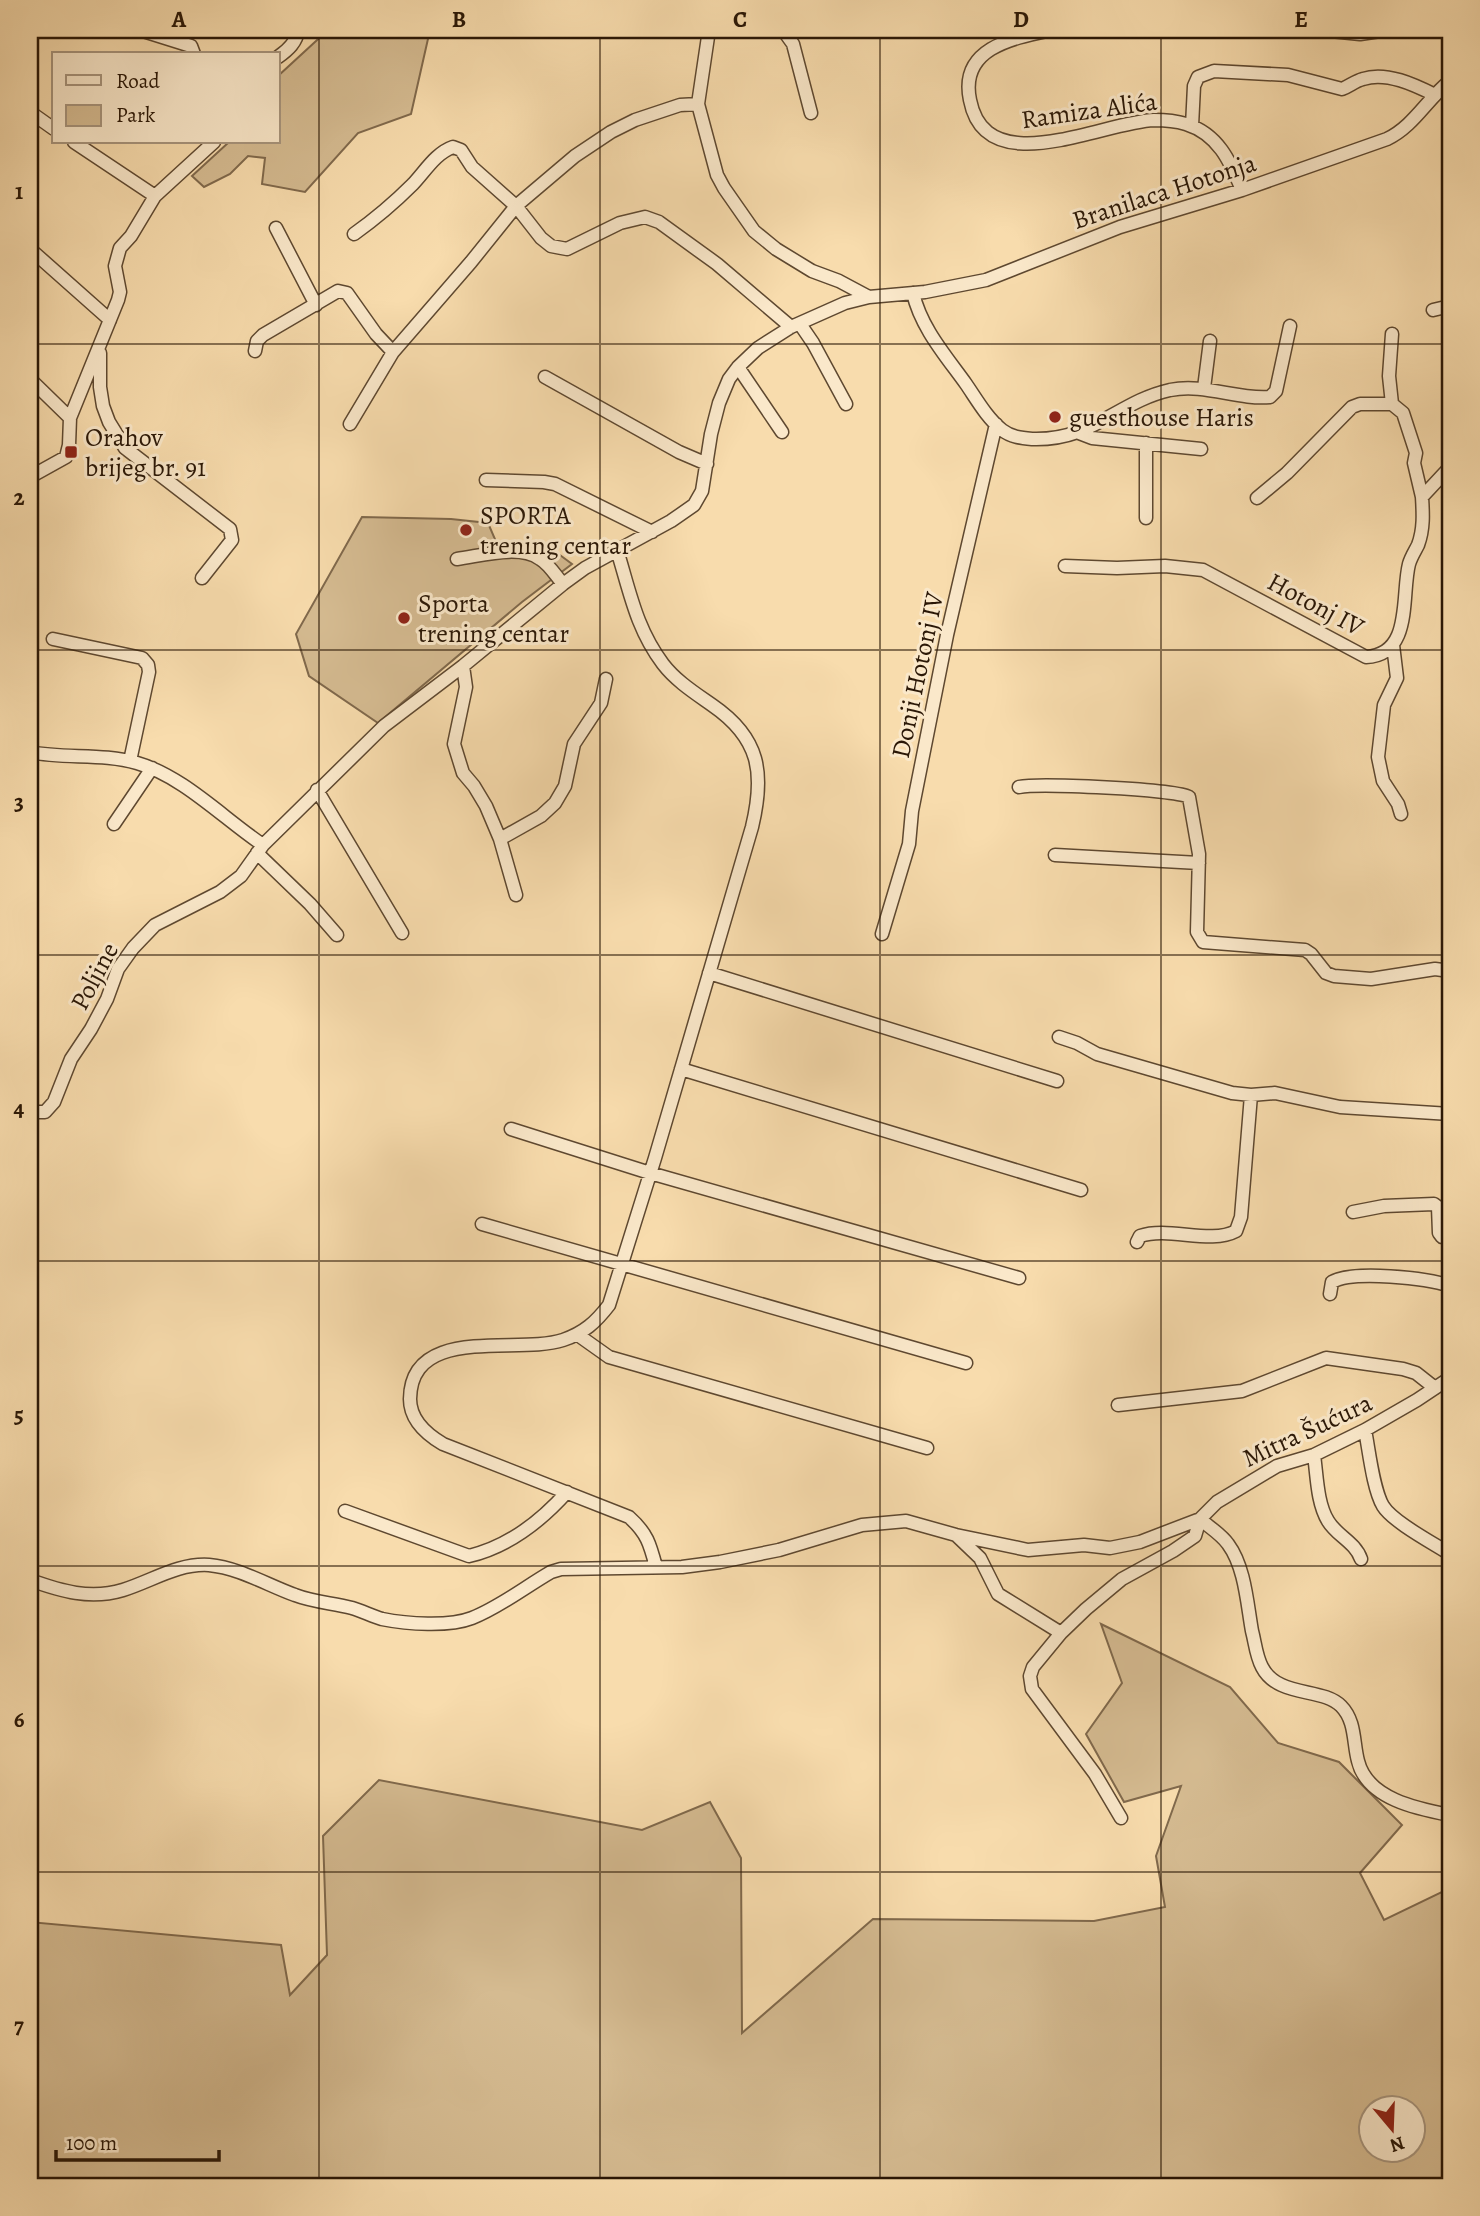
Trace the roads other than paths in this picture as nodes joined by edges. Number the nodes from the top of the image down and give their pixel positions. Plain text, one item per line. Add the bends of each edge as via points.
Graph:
1 (140, 30) edge
2 (298, 30) edge
3 (709, 30) edge
4 (783, 30) edge
5 (1051, 30) edge
6 (1321, 30) edge
7 (1387, 30) edge
8 (193, 52) edge
9 (280, 55) edge
10 (1450, 81) edge
11 (1435, 95) junction
12 (698, 104) junction
13 (30, 112) edge
14 (811, 113) dead end
15 (1192, 126) junction
16 (52, 128) edge
17 (77, 144) edge
18 (212, 144) edge
19 (1242, 190) junction
20 (155, 196) junction
21 (516, 206) junction
22 (276, 228) dead end
23 (354, 234) dead end
24 (30, 249) edge
25 (914, 293) junction
26 (869, 297) junction
27 (316, 305) junction
28 (1450, 306) edge
29 (1433, 310) dead end
30 (110, 320) junction
31 (796, 326) junction
32 (1290, 326) dead end
33 (1392, 334) dead end
34 (1210, 341) dead end
35 (99, 345) junction
36 (255, 351) dead end
37 (393, 352) junction
38 (738, 367) junction
39 (545, 377) dead end
40 (30, 379) edge
41 (1204, 388) junction
42 (846, 404) dead end
43 (1392, 404) junction
44 (70, 418) junction
45 (350, 424) dead end
46 (996, 424) junction
47 (782, 432) dead end
48 (1079, 433) junction
49 (1146, 443) junction
50 (1201, 449) dead end
51 (707, 464) junction
52 (1450, 467) edge
53 (30, 477) edge
54 (486, 480) dead end
55 (1422, 496) junction
56 (1257, 498) dead end
57 (1146, 518) dead end
58 (652, 532) junction
59 (617, 550) junction
60 (457, 559) dead end
61 (1065, 566) dead end
62 (202, 579) dead end
63 (563, 584) junction
64 (53, 639) dead end
65 (1393, 645) junction
66 (463, 666) junction
67 (606, 680) dead end
68 (30, 752) edge
69 (130, 761) junction
70 (152, 768) junction
71 (1019, 787) dead end
72 (317, 790) junction
73 (1401, 814) dead end
74 (114, 824) dead end
75 (500, 839) junction
76 (260, 849) junction
77 (1055, 855) dead end
78 (1199, 863) junction
79 (516, 895) dead end
80 (402, 933) dead end
81 (883, 934) dead end
82 (337, 935) dead end
83 (1450, 971) edge
84 (709, 973) junction
85 (1059, 1037) dead end
86 (681, 1069) junction
87 (1057, 1081) dead end
88 (1251, 1095) junction
89 (30, 1112) edge
90 (1450, 1114) edge
91 (511, 1129) dead end
92 (650, 1173) junction
93 (1081, 1190) dead end
94 (1353, 1212) dead end
95 (482, 1224) dead end
96 (1450, 1236) edge
97 (1137, 1241) dead end
98 (622, 1265) junction
99 (1019, 1278) dead end
100 (1450, 1286) edge
101 (1330, 1294) dead end
102 (578, 1335) junction
103 (966, 1363) dead end
104 (1450, 1378) edge
105 (1435, 1388) junction
106 (1118, 1405) dead end
107 (1365, 1430) junction
108 (927, 1448) dead end
109 (1314, 1455) junction
110 (567, 1492) junction
111 (345, 1511) dead end
112 (1200, 1519) junction
113 (956, 1535) junction
114 (1450, 1554) edge
115 (1361, 1559) dead end
116 (656, 1567) junction
117 (30, 1580) edge
118 (1061, 1633) junction
119 (1450, 1815) edge
120 (1121, 1818) dead end

1 - 8 street via 191,46
2 - 9 street via 297,38
3 - 12 street
4 - 14 street via 793,44
5 - 15 street, Ramiza Alića via 1003,43 975,63 969,97 977,122 992,136 1012,144 1040,143 1152,120
6 - 7 street via 1360,34
10 - 11 street, Branilaca Hotonja
11 - 15 street via 1414,85 1371,77 1342,89 1288,75 1214,71 1198,77 1194,86
11 - 19 street, Branilaca Hotonja via 1401,132
12 - 21 street via 680,104 611,132
12 - 26 street via 717,175 754,231 812,271
13 - 16 street
15 - 19 street, Ramiza Alića via 1214,139
17 - 20 street
18 - 20 street
19 - 25 street, Branilaca Hotonja via 1120,227 986,280
20 - 30 street via 116,258 120,292
21 - 23 street via 453,147
21 - 31 street via 541,238 557,249 581,244 632,218 659,222
21 - 37 street
22 - 27 street
24 - 30 street
25 - 26 street, Branilaca Hotonja
25 - 46 street via 917,309 936,343
26 - 31 street, Branilaca Hotonja
27 - 36 street via 263,335
27 - 37 street via 338,291 347,293
28 - 29 street
30 - 35 street
31 - 38 street, Branilaca Hotonja via 758,348
31 - 42 street via 813,344
32 - 41 street via 1276,391 1270,397
33 - 43 street
34 - 41 street
35 - 44 street
35 - 62 street via 101,397 117,437 230,529 232,540
37 - 45 street
38 - 47 street
38 - 51 street, Branilaca Hotonja via 713,421
39 - 51 street
40 - 44 street
41 - 48 street via 1150,396
43 - 55 street, Hotonj IV via 1403,413 1411,433
43 - 56 street via 1352,407
44 - 53 street via 66,457
46 - 48 street via 1020,438
46 - 81 street, Donji Hotonj IV via 947,635 909,844
48 - 49 street
49 - 50 street
49 - 57 street
51 - 58 street, Branilaca Hotonja via 694,505
52 - 55 street
54 - 58 street via 555,484
55 - 65 street, Hotonj IV via 1422,529 1409,561 1405,614
58 - 59 street, Branilaca Hotonja
59 - 63 street, Branilaca Hotonja
59 - 84 street via 642,632 653,650 680,681 740,728 756,758 756,810
60 - 63 street via 530,554 541,559
61 - 65 street, Hotonj IV via 1203,570 1366,657 1384,653
63 - 66 street, Branilaca Hotonja
64 - 69 street via 142,658 148,665
65 - 73 street via 1397,678 1384,705 1378,757 1383,781
66 - 72 street, Branilaca Hotonja via 384,726
66 - 75 street via 466,687 454,744 463,773 486,806
67 - 75 street via 601,703 574,744 565,786 555,803
68 - 69 street
69 - 70 street
70 - 74 street
70 - 76 street via 192,790
71 - 78 street via 1184,794 1192,803
72 - 76 street, Branilaca Hotonja
72 - 80 street
75 - 79 street
76 - 82 street
76 - 89 street, Poljine via 241,876 220,892 155,925 133,948 71,1059 54,1102 45,1112
77 - 78 street
78 - 83 street via 1197,932 1203,942 1305,950 1334,976 1380,978
84 - 86 street
84 - 87 street
85 - 88 street via 1097,1054
86 - 92 street
86 - 93 street
88 - 90 street via 1275,1093 1340,1107
88 - 97 street via 1236,1231 1222,1235 1160,1232 1140,1236
91 - 92 street
92 - 98 street
92 - 99 street
94 - 96 street via 1434,1204 1439,1233
95 - 98 street
98 - 102 street via 609,1305
98 - 103 street
100 - 101 street via 1413,1277 1344,1278 1332,1282
102 - 108 street via 609,1357
102 - 110 street via 536,1346 470,1346 445,1351 416,1372 410,1390 410,1407 428,1436
104 - 105 street, Mitra Šućura
105 - 106 street via 1403,1369 1326,1359 1242,1391
105 - 107 street, Mitra Šućura
107 - 109 street, Mitra Šućura
107 - 114 street via 1382,1505
109 - 112 street, Mitra Šućura via 1277,1466 1217,1502
109 - 115 street via 1327,1521
110 - 111 street via 506,1541 469,1556
110 - 116 street via 629,1517 647,1538
112 - 113 street via 1111,1548 1084,1545 1028,1550
112 - 118 street, Mitra Šućura via 1195,1536 1122,1579
112 - 119 street via 1227,1541 1236,1556 1256,1649 1269,1677 1342,1707 1351,1720 1358,1763 1384,1794 1416,1808
113 - 116 street via 905,1521 883,1522 753,1556
113 - 118 street via 980,1558 998,1594
116 - 117 street via 562,1569 470,1619 409,1623 307,1599 209,1565 174,1569 124,1589 93,1595 72,1594
118 - 120 street, Mitra Šućura via 1033,1667 1032,1689 1095,1774

